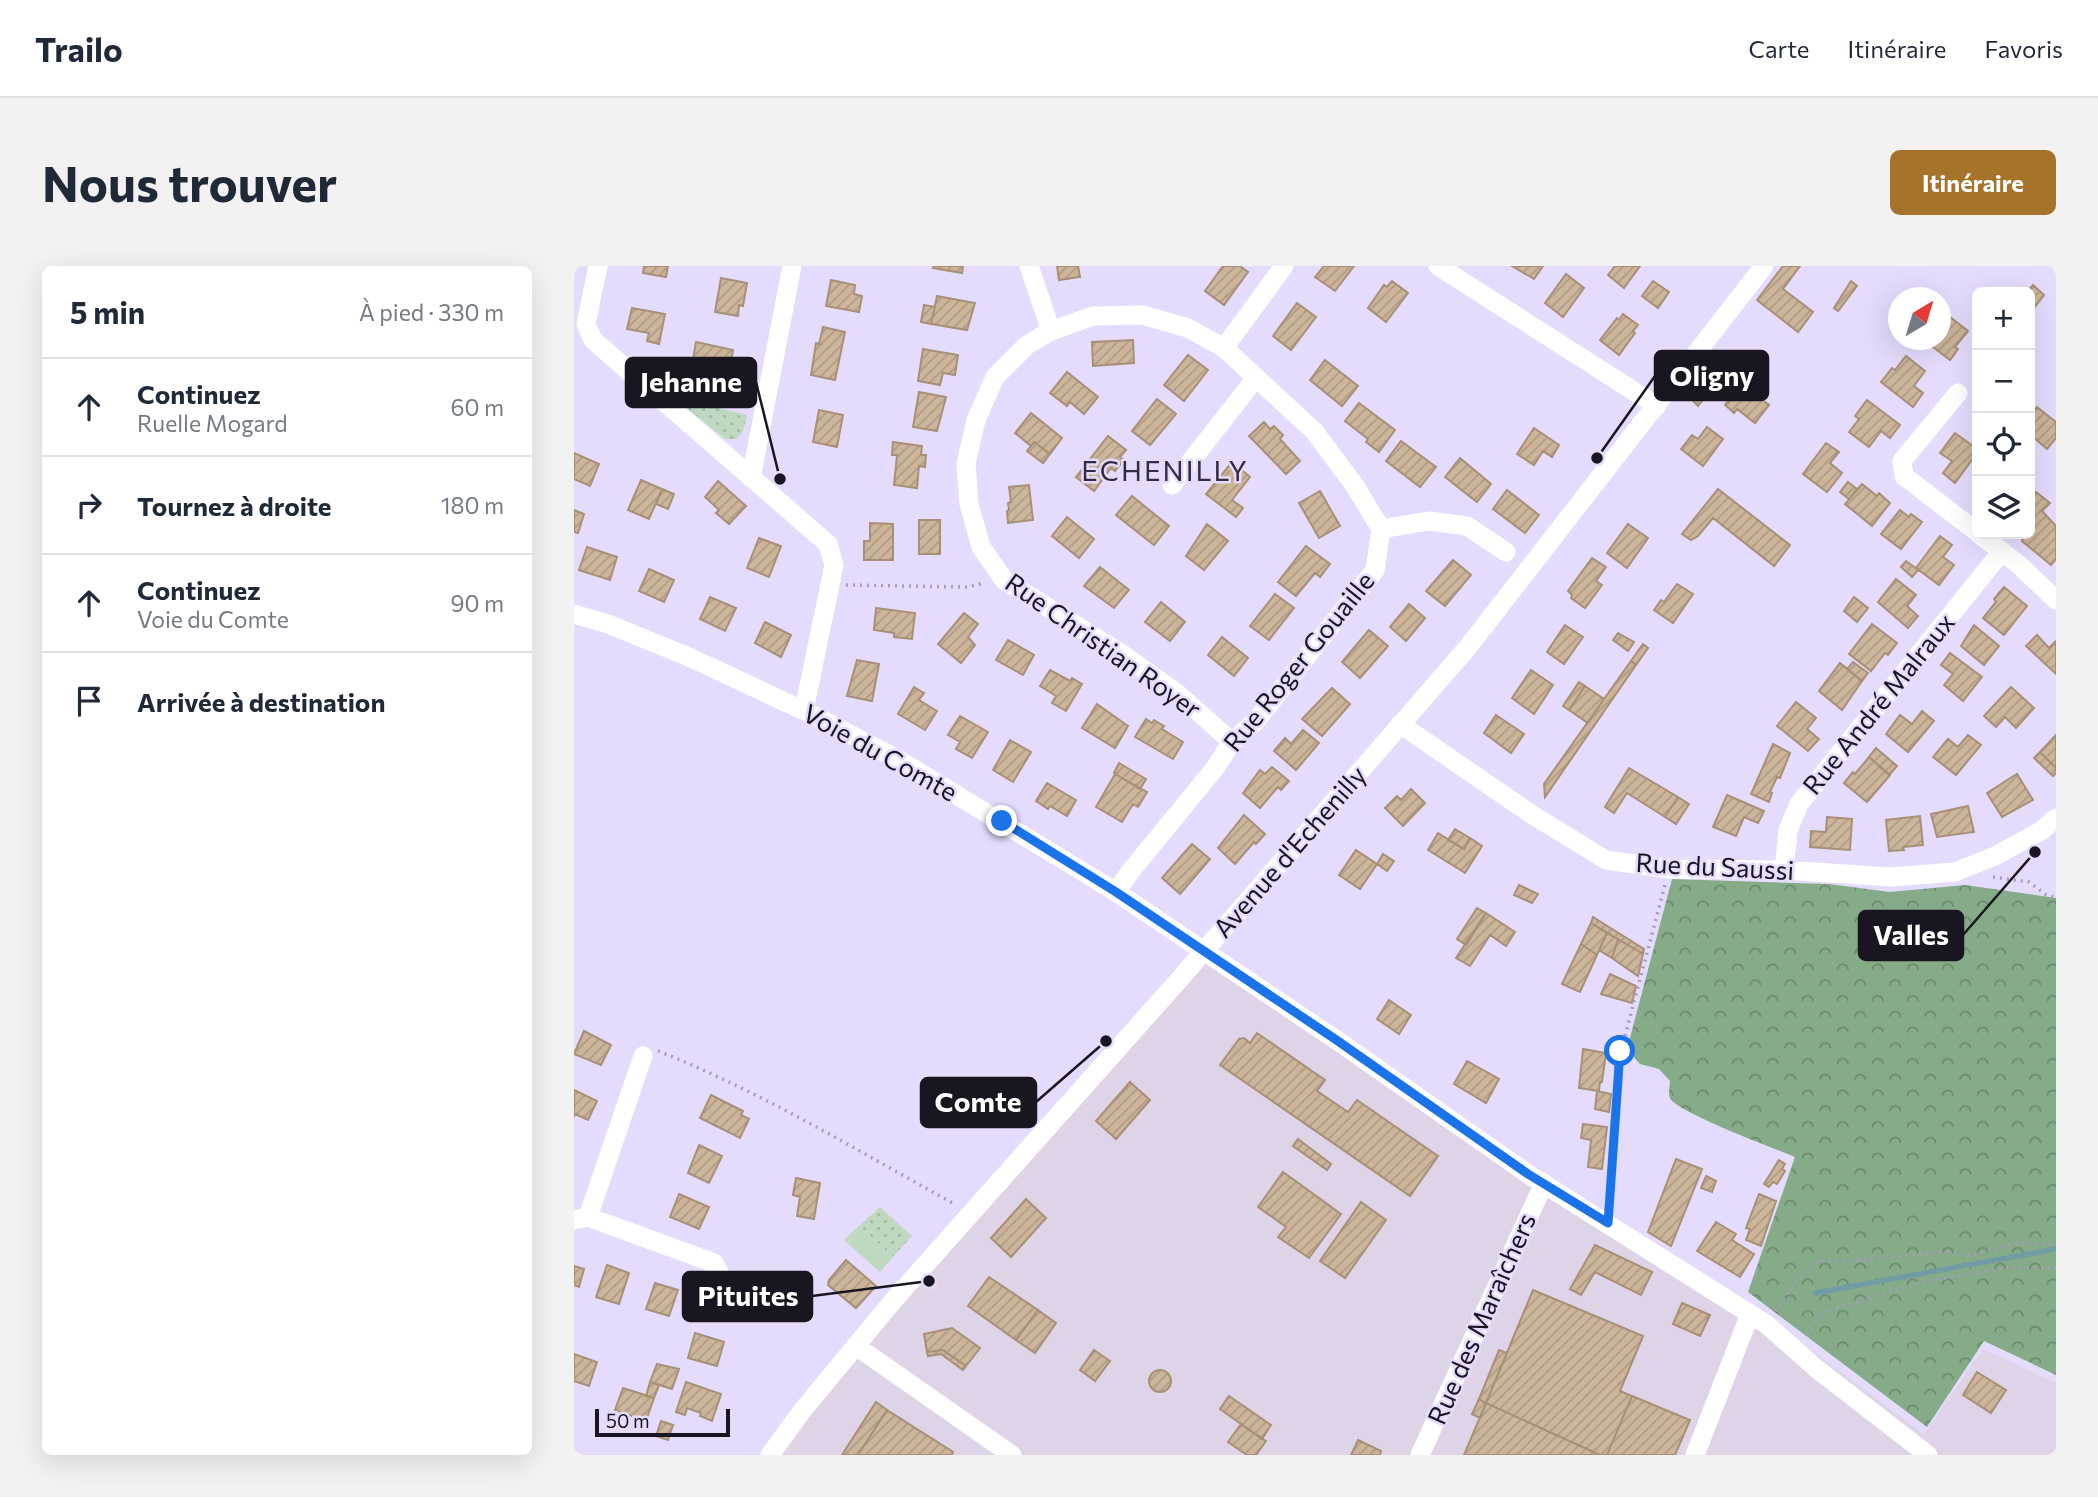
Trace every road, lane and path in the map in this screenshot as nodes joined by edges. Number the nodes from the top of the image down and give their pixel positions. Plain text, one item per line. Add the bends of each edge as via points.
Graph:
1 (598, 266) edge
2 (792, 266) edge
3 (1030, 266) edge
4 (1284, 266) edge
5 (1438, 266) edge
6 (1765, 266) edge
7 (1051, 331) junction
8 (1224, 348) junction
9 (1256, 378) junction
10 (1958, 394) dead end
11 (1657, 406) junction
12 (751, 478) junction
13 (1172, 485) dead end
14 (1381, 528) junction
15 (1972, 528) edge
16 (1986, 539) edge
17 (2002, 551) junction
18 (1506, 552) dead end
19 (997, 570) junction
20 (830, 585) junction
21 (2052, 589) edge
22 (574, 614) edge
23 (804, 710) junction
24 (1399, 724) junction
25 (1232, 742) junction
26 (2056, 818) edge
27 (1670, 869) junction
28 (1784, 870) junction
29 (2029, 882) dead end
30 (1116, 892) junction
31 (2056, 898) edge
32 (1203, 951) junction
33 (646, 1052) joint
34 (1544, 1183) junction
35 (972, 1213) junction
36 (581, 1218) edge
37 (1608, 1223) junction
38 (2056, 1242) edge
39 (2056, 1268) edge
40 (730, 1293) dead end
41 (1758, 1319) junction
42 (856, 1346) junction
43 (1797, 1351) junction
44 (770, 1455) edge
45 (1012, 1455) edge
46 (1420, 1455) edge
47 (1695, 1455) edge
48 (1928, 1455) edge

1 - 12 street via 586,324 593,340
2 - 12 street
3 - 7 street
4 - 8 street
5 - 11 street
6 - 11 street, Avenue d'Echenilly
7 - 8 street, Rue Christian Royer via 1093,316 1142,315 1188,328
7 - 19 street, Rue Christian Royer via 1027,345 995,377 976,419 966,464 969,504 981,547
8 - 9 street, Rue Christian Royer
9 - 13 street
9 - 14 street, Rue Christian Royer via 1314,431
10 - 15 street via 1902,461 1904,476
11 - 24 street, Avenue d'Echenilly via 1468,647
12 - 20 street via 828,544 834,565
14 - 18 street via 1429,521 1467,526
14 - 25 street, Rue Roger Gouaille via 1375,570 1256,721
16 - 17 street
17 - 21 street
17 - 28 street, Rue André Malraux via 1798,804 1788,830
19 - 20 path via 981,584 967,587
19 - 25 street, Rue Christian Royer via 1004,580 1178,694
20 - 23 street
22 - 23 street, Voie du Comte via 689,657
23 - 30 street, Voie du Comte via 899,760
24 - 27 street, Rue du Saussi via 1606,860
24 - 32 street, Avenue d'Echenilly
25 - 30 street, Rue Roger Gouaille
26 - 28 street, Rue du Saussi via 1995,856 1955,872 1890,877
27 - 28 street, Rue du Saussi
27 - 37 path via 1620,1051
29 - 31 path
30 - 32 street, Voie du Comte
32 - 34 street, Voie du Comte
32 - 35 street, Avenue d'Echenilly
33 - 35 path via 694,1065
33 - 36 street
34 - 37 street, Voie du Comte
34 - 46 street, Rue des Maraîchers
35 - 42 street, Avenue d'Echenilly
36 - 40 street via 714,1262
37 - 41 street, Voie du Comte
38 - 41 path via 2020,1242 1971,1256 1950,1251 1818,1261
39 - 43 path via 2007,1267 1923,1282 1821,1313
41 - 43 street, Voie du Comte
41 - 47 street
42 - 44 street, Avenue d'Echenilly
42 - 45 street
43 - 48 street, Voie du Comte

